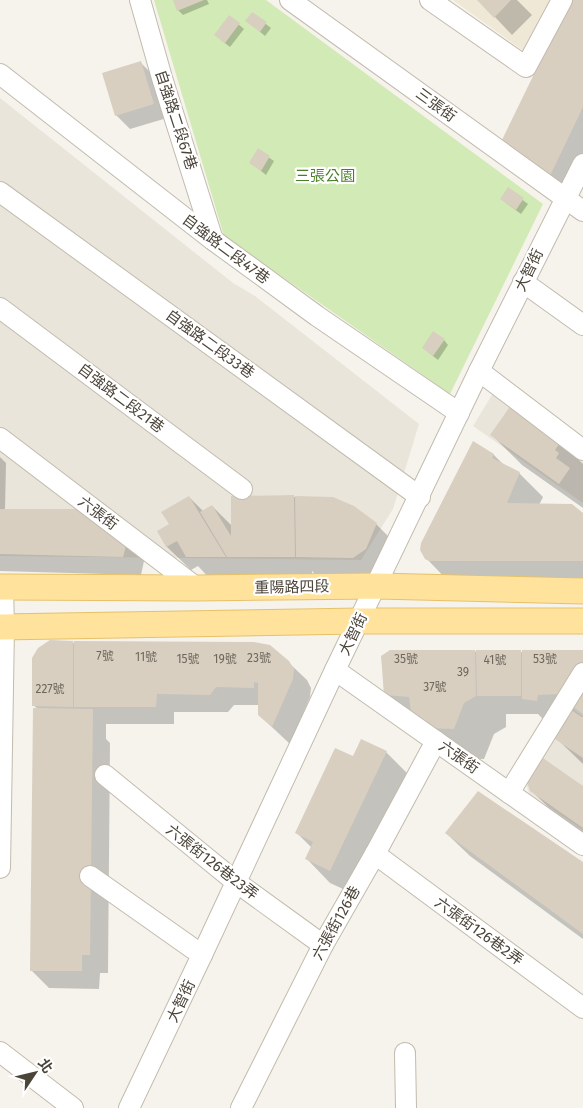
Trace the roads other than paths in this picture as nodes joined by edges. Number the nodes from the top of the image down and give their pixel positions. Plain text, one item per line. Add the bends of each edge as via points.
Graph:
1 (140, 0) edge
2 (290, 0) edge
3 (430, 0) edge
4 (562, 0) edge
5 (0, 74) edge
6 (583, 164) edge
7 (0, 192) edge
8 (565, 198) junction
9 (583, 211) edge
10 (213, 240) junction
11 (523, 282) junction
12 (0, 308) edge
13 (583, 324) edge
14 (479, 372) junction
15 (460, 412) junction
16 (0, 438) edge
17 (583, 450) edge
18 (242, 489) dead end
19 (420, 497) junction
20 (377, 586) junction
21 (2, 587) edge
22 (196, 588) junction
23 (583, 592) edge
24 (359, 621) junction
25 (583, 622) edge
26 (2, 627) edge
27 (335, 670) junction
28 (583, 673) edge
29 (436, 741) junction
30 (105, 775) dead end
31 (1, 789) edge
32 (509, 793) junction
33 (583, 845) edge
34 (375, 854) junction
35 (0, 868) edge
36 (90, 876) dead end
37 (236, 882) junction
38 (323, 945) junction
39 (202, 956) junction
40 (583, 1008) edge
41 (0, 1052) edge
42 (405, 1053) dead end
43 (73, 1108) edge
44 (129, 1108) edge
45 (241, 1108) edge
46 (406, 1108) edge

1 - 10 street, 自強路二段67巷
2 - 8 street, 三張街
3 - 4 street via 526,67
5 - 10 street, 自強路二段47巷
6 - 8 street, 大智街
7 - 19 street, 自強路二段33巷
8 - 9 street, 三張街
8 - 11 street, 大智街
10 - 15 street, 自強路二段47巷 via 317,316
11 - 13 street
11 - 14 street, 大智街
12 - 18 street, 自強路二段21巷
14 - 15 street, 大智街
14 - 17 street
15 - 19 street, 大智街
16 - 22 street, 六張街
19 - 20 street, 大智街
20 - 22 main road, 重陽路四段
20 - 23 main road, 重陽路四段
20 - 24 street, 大智街
21 - 22 main road, 重陽路四段
21 - 26 street
24 - 25 main road
24 - 26 main road
24 - 27 street, 大智街
26 - 31 street
27 - 29 street, 六張街
27 - 37 street, 大智街
28 - 32 street
29 - 32 street, 六張街
29 - 34 street, 六張街126巷
30 - 37 street, 六張街126巷23弄
31 - 35 street
32 - 33 street, 六張街
34 - 38 street, 六張街126巷
34 - 40 street, 六張街126巷2弄
36 - 39 street
37 - 38 street, 六張街126巷23弄
37 - 39 street, 大智街
38 - 45 street, 六張街126巷
39 - 44 street, 大智街
41 - 43 street
42 - 46 street

